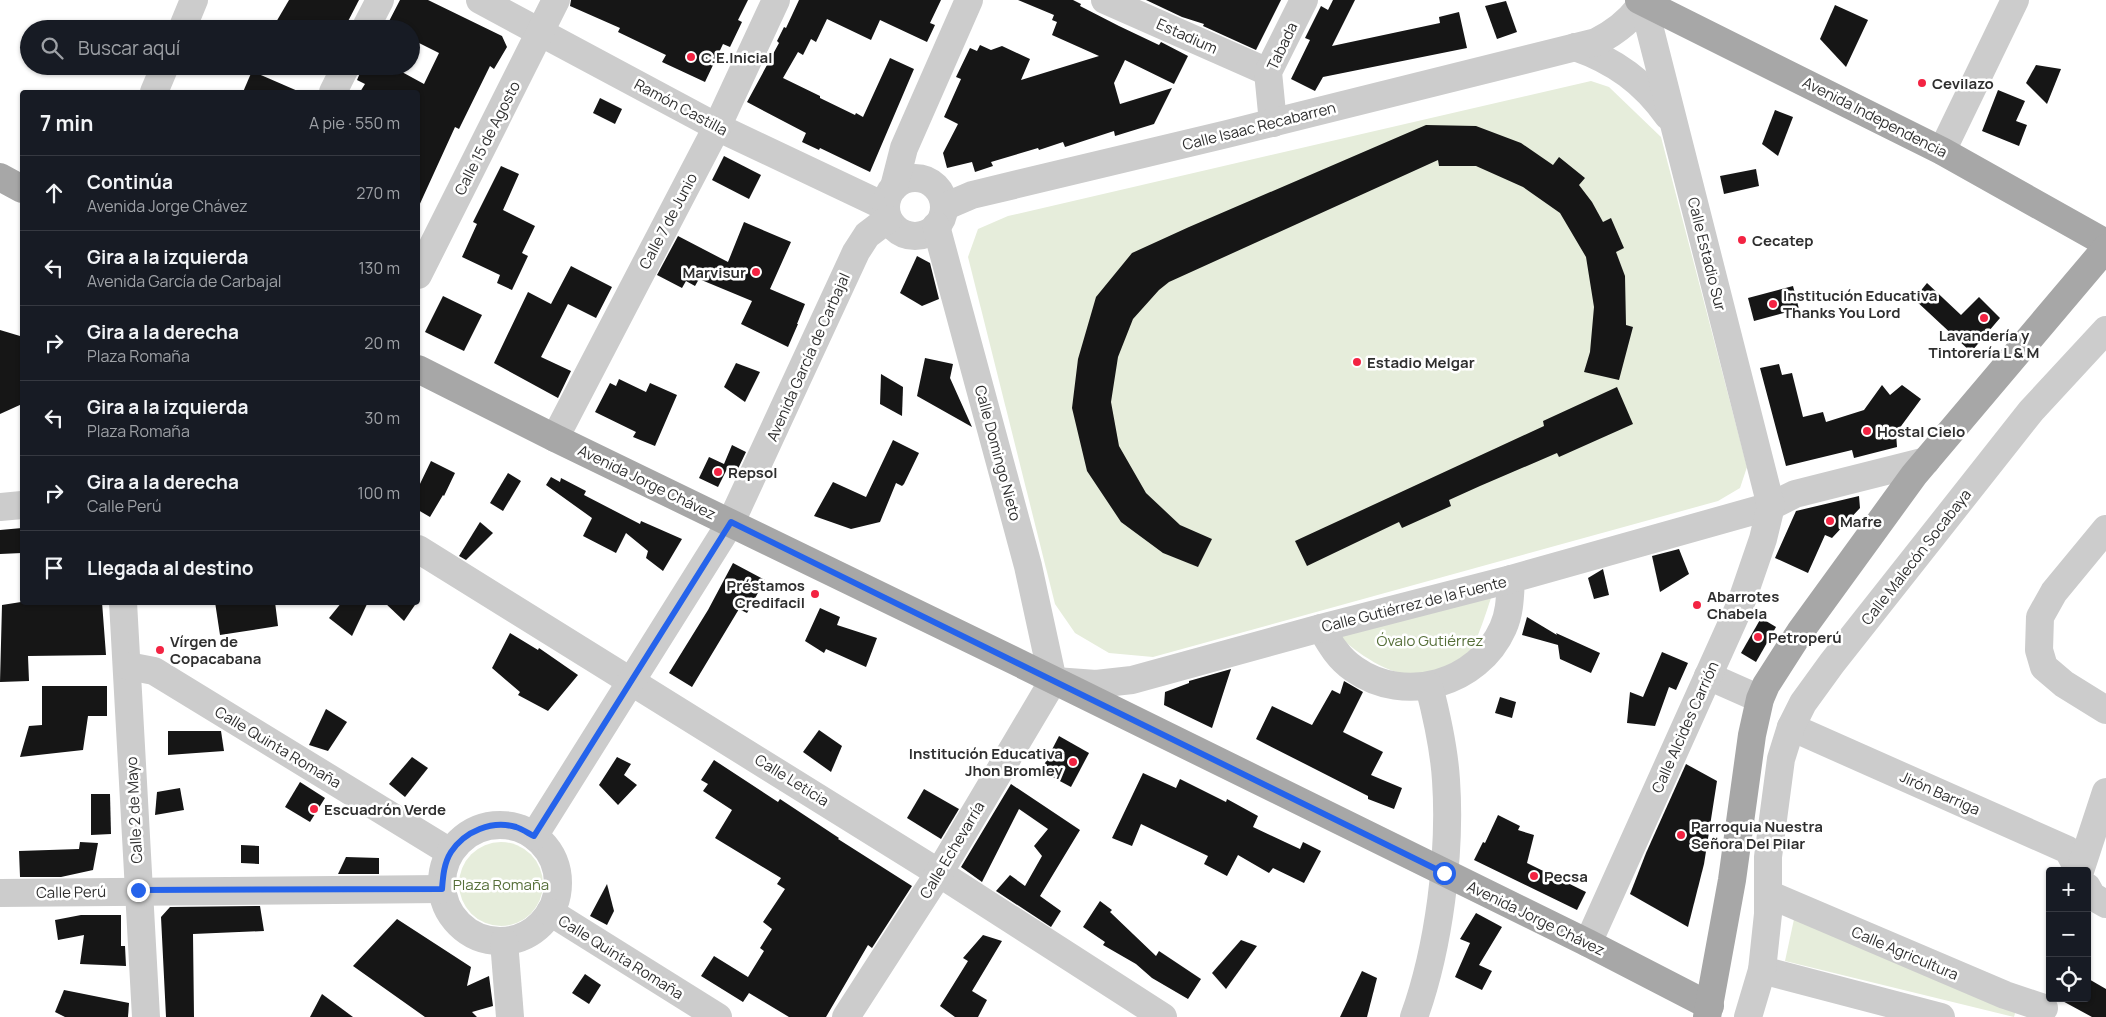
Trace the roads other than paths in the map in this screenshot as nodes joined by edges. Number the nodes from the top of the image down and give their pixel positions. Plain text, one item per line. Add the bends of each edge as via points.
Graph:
1 (194, 0) edge
2 (380, 0) edge
3 (480, 0) edge
4 (556, 0) edge
5 (776, 0) edge
6 (969, 0) edge
7 (1105, 0) edge
8 (1304, 0) edge
9 (2015, 0) edge
10 (1642, 1) edge
11 (186, 20) edge
12 (370, 20) edge
13 (541, 33) junction
14 (1575, 47) junction
15 (1268, 72) junction
16 (161, 75) edge
17 (342, 75) edge
18 (155, 90) edge
19 (334, 90) edge
20 (1273, 123) junction
21 (1674, 125) junction
22 (717, 127) junction
23 (1942, 151) junction
24 (0, 177) edge
25 (20, 188) edge
26 (889, 204) junction
27 (940, 217) junction
28 (2106, 243) edge
29 (2106, 248) edge
30 (420, 271) edge
31 (2106, 330) edge
32 (420, 370) edge
33 (555, 438) junction
34 (1920, 468) junction
35 (20, 505) edge
36 (0, 506) edge
37 (1771, 506) junction
38 (731, 522) junction
39 (2106, 529) edge
40 (420, 550) edge
41 (1511, 579) junction
42 (123, 605) edge
43 (1320, 628) junction
44 (128, 666) junction
45 (1708, 676) junction
46 (631, 680) junction
47 (1054, 681) junction
48 (1429, 686) junction
49 (1760, 699) junction
50 (2106, 710) edge
51 (1791, 727) junction
52 (2106, 792) edge
53 (534, 836) junction
54 (450, 852) junction
55 (2077, 867) edge
56 (2080, 867) edge
57 (939, 873) junction
58 (1444, 873) junction
59 (442, 889) junction
60 (138, 890) junction
61 (0, 893) edge
62 (1768, 894) junction
63 (2091, 894) edge
64 (2106, 904) edge
65 (550, 912) junction
66 (504, 941) junction
67 (1588, 943) junction
68 (1762, 970) junction
69 (2045, 1004) edge
70 (1709, 1012) edge
71 (146, 1017) edge
72 (510, 1017) edge
73 (718, 1017) edge
74 (846, 1017) edge
75 (1163, 1017) edge
76 (1414, 1017) edge
77 (1748, 1017) edge
78 (1941, 1017) edge

1 - 11 street
2 - 12 street
3 - 13 street, Ramón Castilla
4 - 13 street, Calle 15 de Agosto
5 - 22 street, Calle 7 de Junio
6 - 26 street via 904,148
7 - 15 street, Estadium
8 - 15 street, Tabada
9 - 23 street
10 - 14 street, Calle Isaac Recabarren via 1631,19 1614,32 1596,42
10 - 21 street, Calle Estadio Sur
10 - 23 main road, Avenida Independencia
13 - 22 street, Ramón Castilla
13 - 30 street, Calle 15 de Agosto
14 - 20 street, Calle Isaac Recabarren
14 - 21 street via 1599,56 1642,84
15 - 20 street, Tabada
16 - 18 street
17 - 19 street
20 - 27 street, Calle Isaac Recabarren via 972,195
21 - 37 street, Calle Estadio Sur
22 - 26 street, Ramón Castilla
22 - 33 street, Calle 7 de Junio
23 - 28 main road, Avenida Independencia
24 - 25 main road
26 - 27 street via 895,228 905,234 922,235
26 - 27 street via 903,180 925,180 935,186 941,196
26 - 38 street, Avenida García de Carbajal via 856,252
27 - 47 street, Calle Domingo Nieto
29 - 34 main road
31 - 51 street, Calle Malecón Socabaya via 2031,411 1832,663 1803,703
32 - 33 main road, Avenida Jorge Chávez
33 - 38 main road, Avenida Jorge Chávez
34 - 37 street, Calle Gutiérrez de la Fuente via 1796,494
34 - 49 main road via 1800,632
35 - 36 street
37 - 41 street, Calle Gutiérrez de la Fuente
37 - 45 street, Calle Alcides Carrión via 1741,603
38 - 46 street, Avenida García de Carbajal
38 - 47 main road, Avenida Jorge Chávez
39 - 50 street via 2054,592 2040,618 2039,650 2044,667 2064,684
40 - 46 street, Calle Leticia
41 - 43 street, Calle Gutiérrez de la Fuente
41 - 48 street via 1510,604 1503,627 1491,648 1474,666
42 - 44 street, Calle 2 de Mayo
43 - 47 street, Calle Gutiérrez de la Fuente via 1132,680 1096,684
43 - 48 street via 1335,651 1354,669 1378,682 1403,687
44 - 54 street, Calle Quinta Romaña via 154,671
44 - 60 street, Calle 2 de Mayo
45 - 49 street
45 - 67 street, Calle Alcides Carrión
46 - 53 street, Avenida García de Carbajal
46 - 57 street, Calle Leticia
47 - 57 street, Calle Echevarría
47 - 58 main road, Avenida Jorge Chávez
48 - 58 street via 1446,779
49 - 70 main road
51 - 55 street, Jirón Barriga via 2068,850
51 - 62 street, Calle Malecón Socabaya via 1780,759 1774,798
52 - 56 street
53 - 54 street via 516,827 497,825 478,829
53 - 65 street via 554,862 558,879 557,896
54 - 59 street via 443,871
57 - 74 street, Calle Echevarría
57 - 75 street, Calle Leticia
58 - 67 main road, Avenida Jorge Chávez
58 - 76 street via 1433,944
59 - 60 street, Calle Perú
59 - 66 street via 456,921 470,933 486,940
60 - 61 street, Calle Perú
60 - 71 street, Calle 2 de Mayo
62 - 68 street, Calle Malecón Socabaya
62 - 69 street, Calle Agricultura via 2005,996
63 - 64 street
65 - 66 street via 538,927 522,937
65 - 73 street, Calle Quinta Romaña
66 - 72 street
67 - 70 main road, Avenida Jorge Chávez
68 - 77 street, Calle Malecón Socabaya
68 - 78 street

